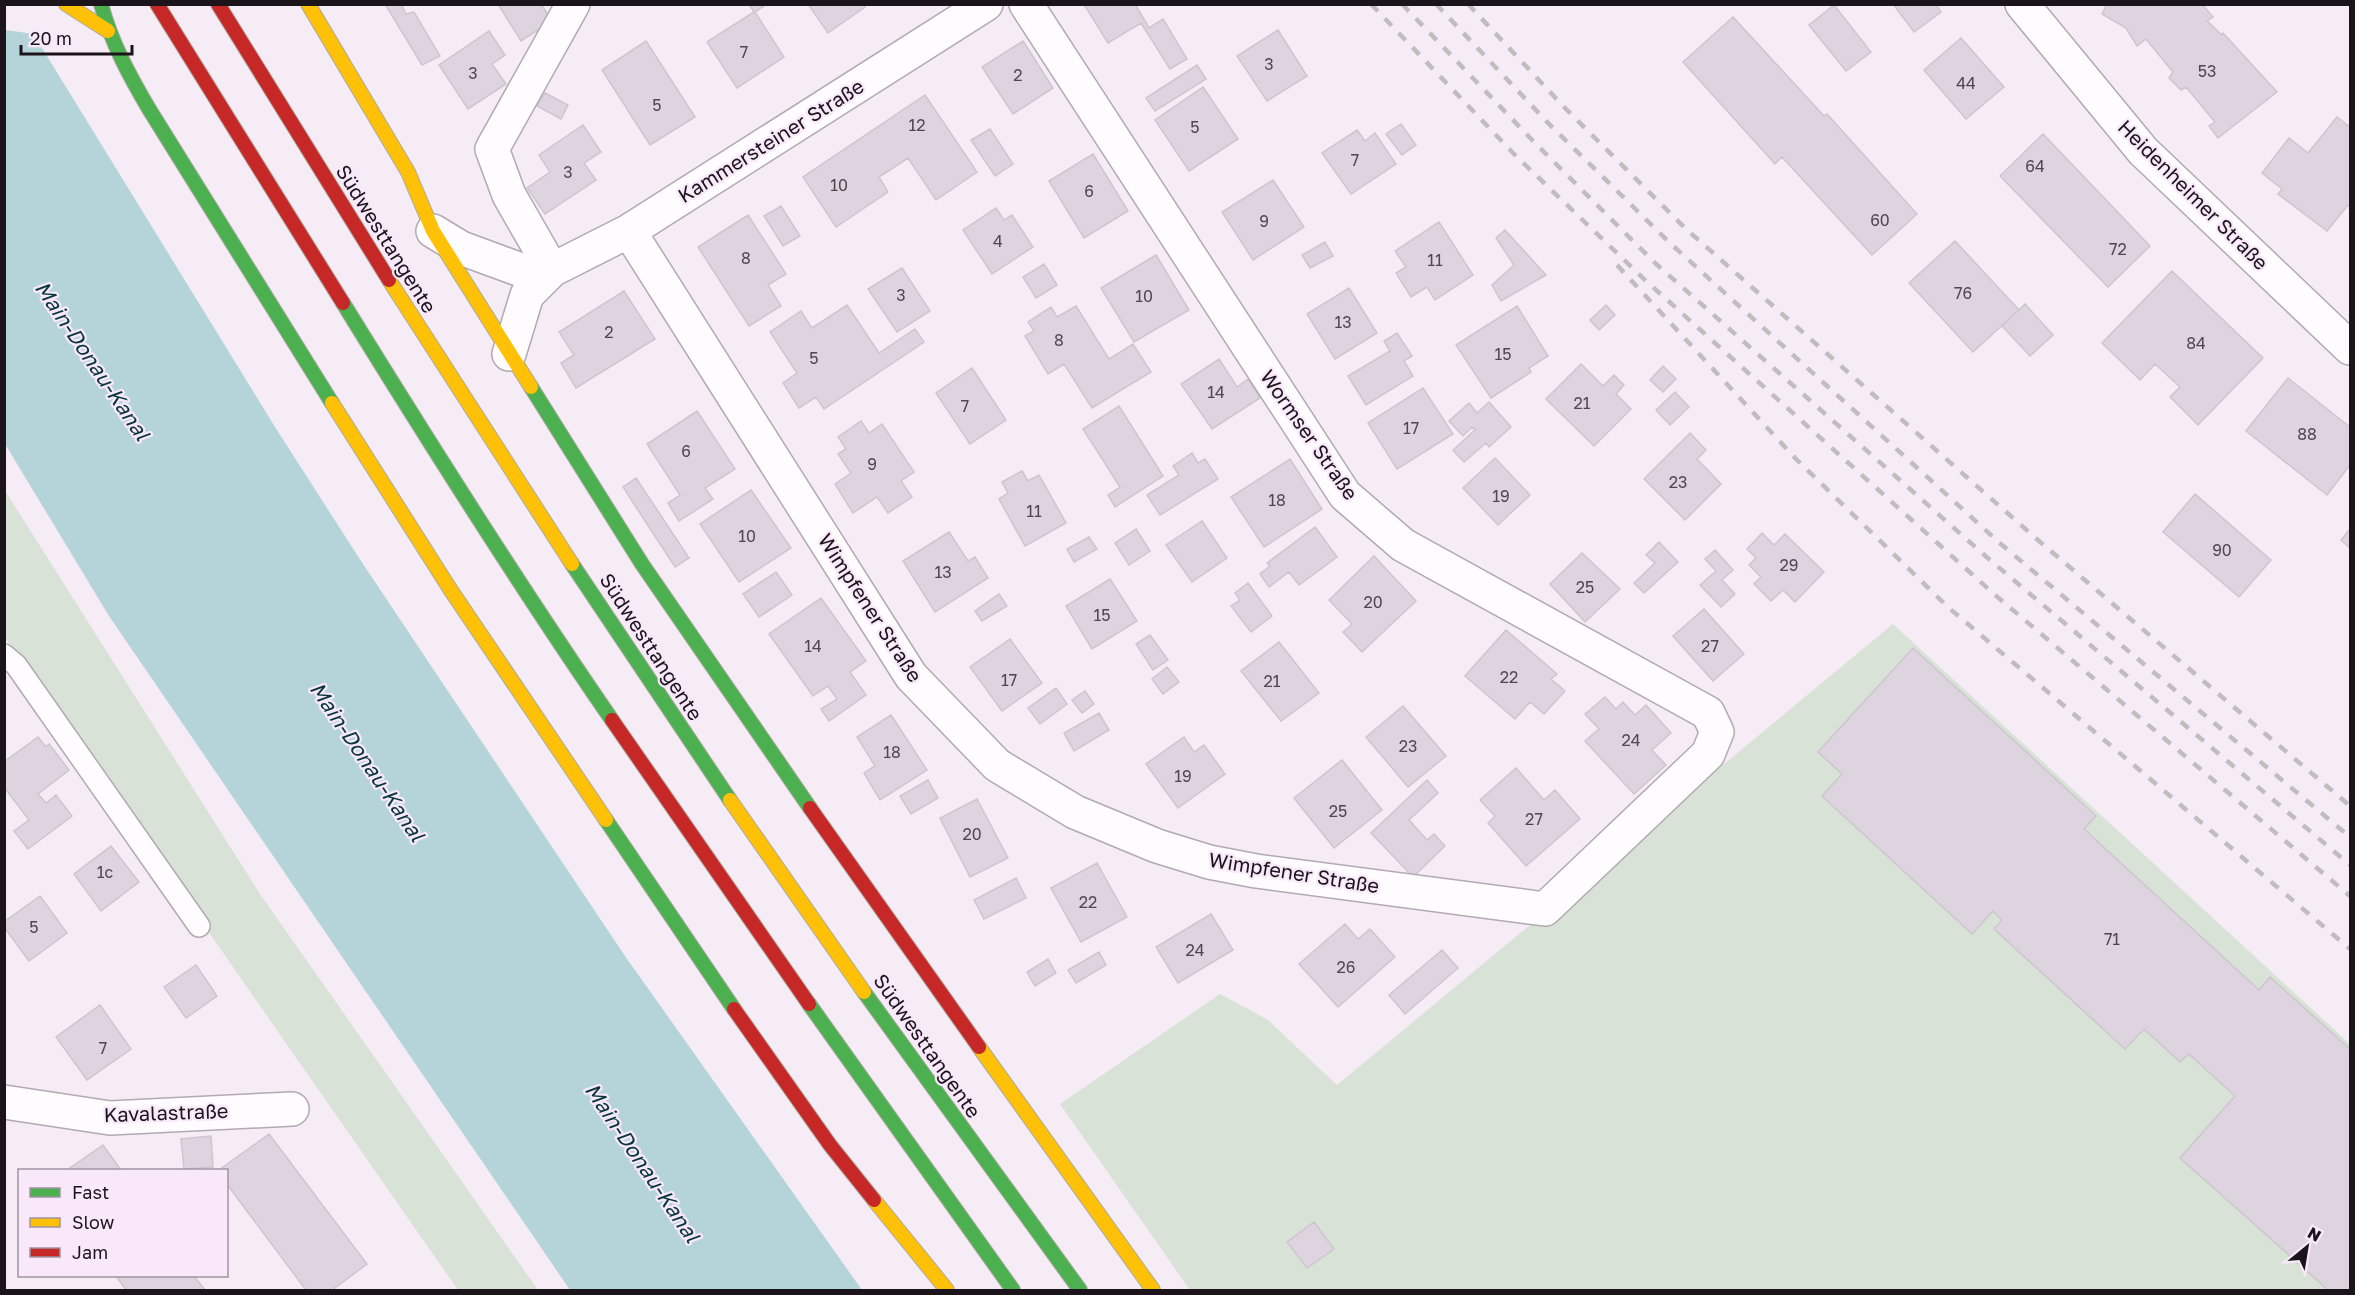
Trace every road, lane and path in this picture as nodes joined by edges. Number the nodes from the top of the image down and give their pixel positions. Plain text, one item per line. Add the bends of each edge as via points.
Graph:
1 (66, 4) edge
2 (100, 4) edge
3 (114, 4) edge
4 (156, 4) edge
5 (218, 4) edge
6 (308, 4) edge
7 (573, 4) edge
8 (986, 4) edge
9 (1026, 4) edge
10 (2022, 4) edge
11 (108, 31) junction
12 (433, 231) junction
13 (628, 231) junction
14 (552, 270) junction
15 (2350, 348) edge
16 (509, 354) junction
17 (4, 655) edge
18 (1717, 732) joint
19 (199, 926) dead end
20 (4, 1102) edge
21 (292, 1108) dead end
22 (947, 1290) edge
23 (1013, 1290) edge
24 (1080, 1290) edge
25 (1153, 1290) edge

1 - 11 highway
2 - 11 highway
3 - 11 highway
4 - 23 highway via 417,424 560,644 852,1067
5 - 24 highway, Südwesttangente via 440,361 702,758 987,1165
6 - 12 highway via 408,172
7 - 14 street via 492,149 509,195
8 - 13 street, Kammersteiner Straße
9 - 18 street, Wormser Straße via 1345,495 1403,545 1708,713
10 - 15 street, Heidenheimer Straße via 2143,151
11 - 22 highway via 126,69 230,240 450,589 778,1074
12 - 14 street, Kammersteiner Straße via 461,248 521,270
12 - 16 highway
13 - 14 street, Kammersteiner Straße
13 - 18 street, Wimpfener Straße via 911,676 997,765 1075,812 1157,846 1256,871 1545,909 1708,754
14 - 16 street, Kammersteiner Straße via 527,295
16 - 25 highway via 642,564 771,753
17 - 19 lane via 16,665
20 - 21 street, Kavalastraße via 110,1118

